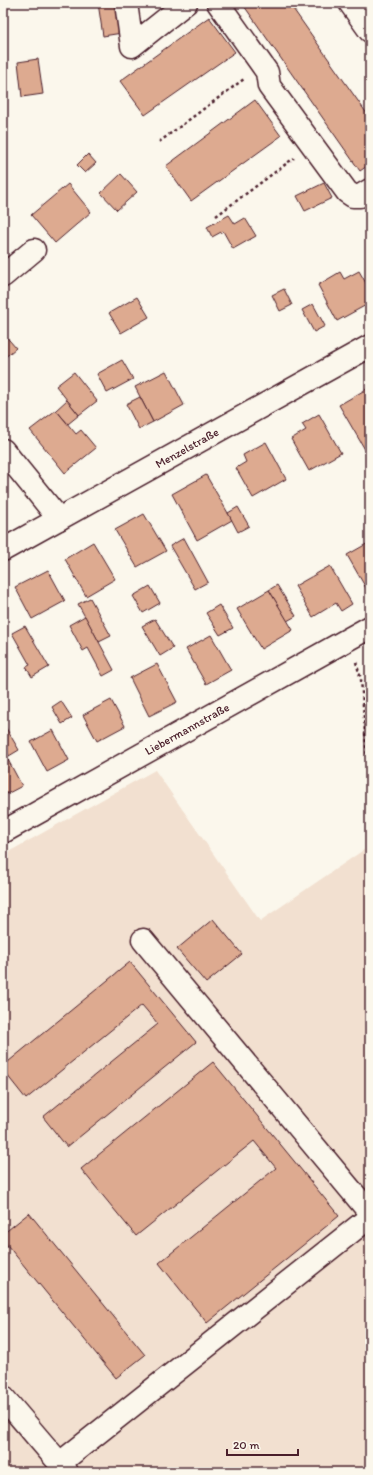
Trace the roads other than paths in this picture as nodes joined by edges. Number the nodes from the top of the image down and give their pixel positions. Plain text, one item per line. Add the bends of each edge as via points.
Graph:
1 (126, 3) edge
2 (186, 3) edge
3 (218, 3) edge
4 (350, 3) edge
5 (370, 31) edge
6 (370, 190) edge
7 (34, 250) dead end
8 (3, 276) edge
9 (370, 346) edge
10 (3, 450) edge
11 (59, 519) junction
12 (3, 550) edge
13 (370, 627) edge
14 (3, 832) edge
15 (143, 940) dead end
16 (370, 1213) edge
17 (370, 1217) edge
18 (3, 1397) edge
19 (63, 1467) edge

1 - 2 street via 132,46
3 - 6 street via 267,72 269,86 347,192 353,196 360,196
4 - 5 street
7 - 8 street
9 - 11 street, Menzelstraße
10 - 11 street
11 - 12 street, Menzelstraße
13 - 14 street, Liebermannstraße
15 - 16 street
17 - 19 street
18 - 19 street

